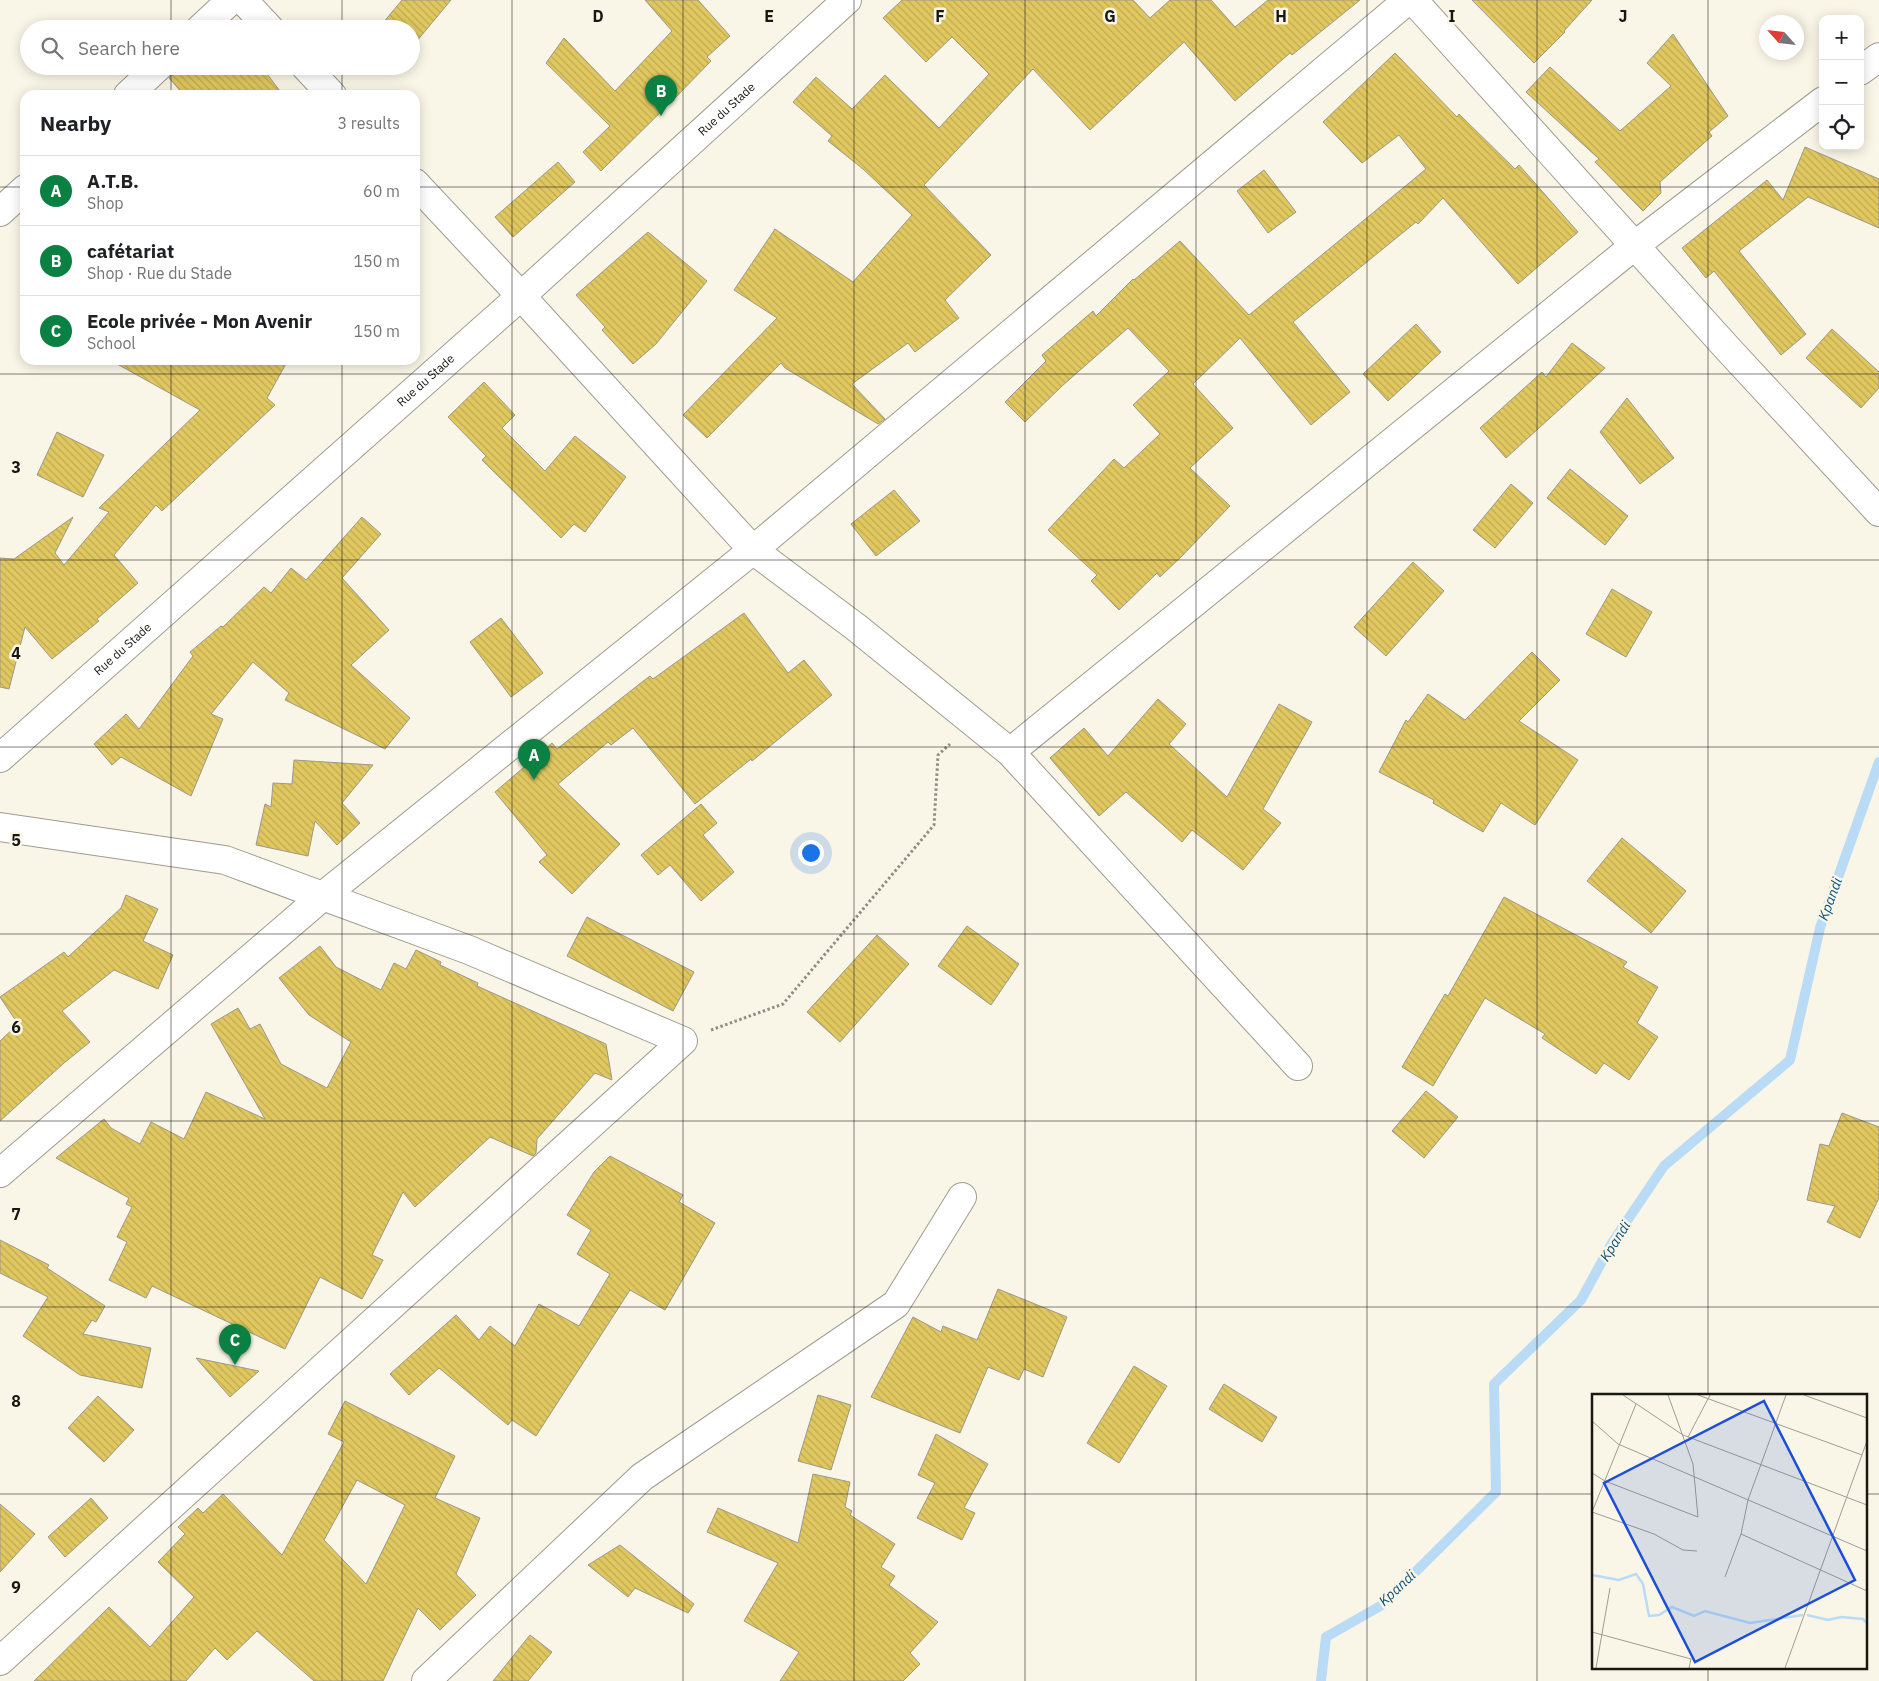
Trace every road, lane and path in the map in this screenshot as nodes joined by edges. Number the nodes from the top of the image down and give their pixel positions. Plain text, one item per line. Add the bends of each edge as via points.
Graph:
1 (231, 0) edge
2 (243, 0) edge
3 (847, 0) edge
4 (1408, 0) edge
5 (1413, 0) edge
6 (210, 20) edge
7 (262, 20) edge
8 (1879, 57) edge
9 (1864, 69) edge
10 (149, 75) edge
11 (313, 75) edge
12 (133, 90) edge
13 (327, 90) edge
14 (1819, 103) edge
15 (420, 188) edge
16 (20, 194) edge
17 (0, 212) edge
18 (1634, 246) junction
19 (521, 296) junction
20 (1879, 512) edge
21 (754, 550) junction
22 (973, 722) junction
23 (1010, 752) junction
24 (0, 758) edge
25 (0, 827) edge
26 (323, 896) junction
27 (683, 1041) junction
28 (1298, 1066) dead end
29 (0, 1173) edge
30 (962, 1197) dead end
31 (0, 1661) edge
32 (0, 1675) edge
33 (5, 1681) edge
34 (426, 1681) edge

1 - 6 street
2 - 7 street
3 - 19 street, Rue du Stade
4 - 21 street
5 - 18 street
8 - 9 street
10 - 12 street
11 - 13 street
14 - 18 street
15 - 19 street
16 - 17 street
18 - 20 street
18 - 23 street
19 - 21 street
19 - 24 street, Rue du Stade
21 - 22 street
21 - 26 street
22 - 23 street
22 - 27 path via 938,755 934,825 783,1004
23 - 28 street
25 - 26 street via 225,860
26 - 27 street via 469,950
26 - 29 street
27 - 31 street
30 - 34 street via 896,1304 642,1477
32 - 33 street

